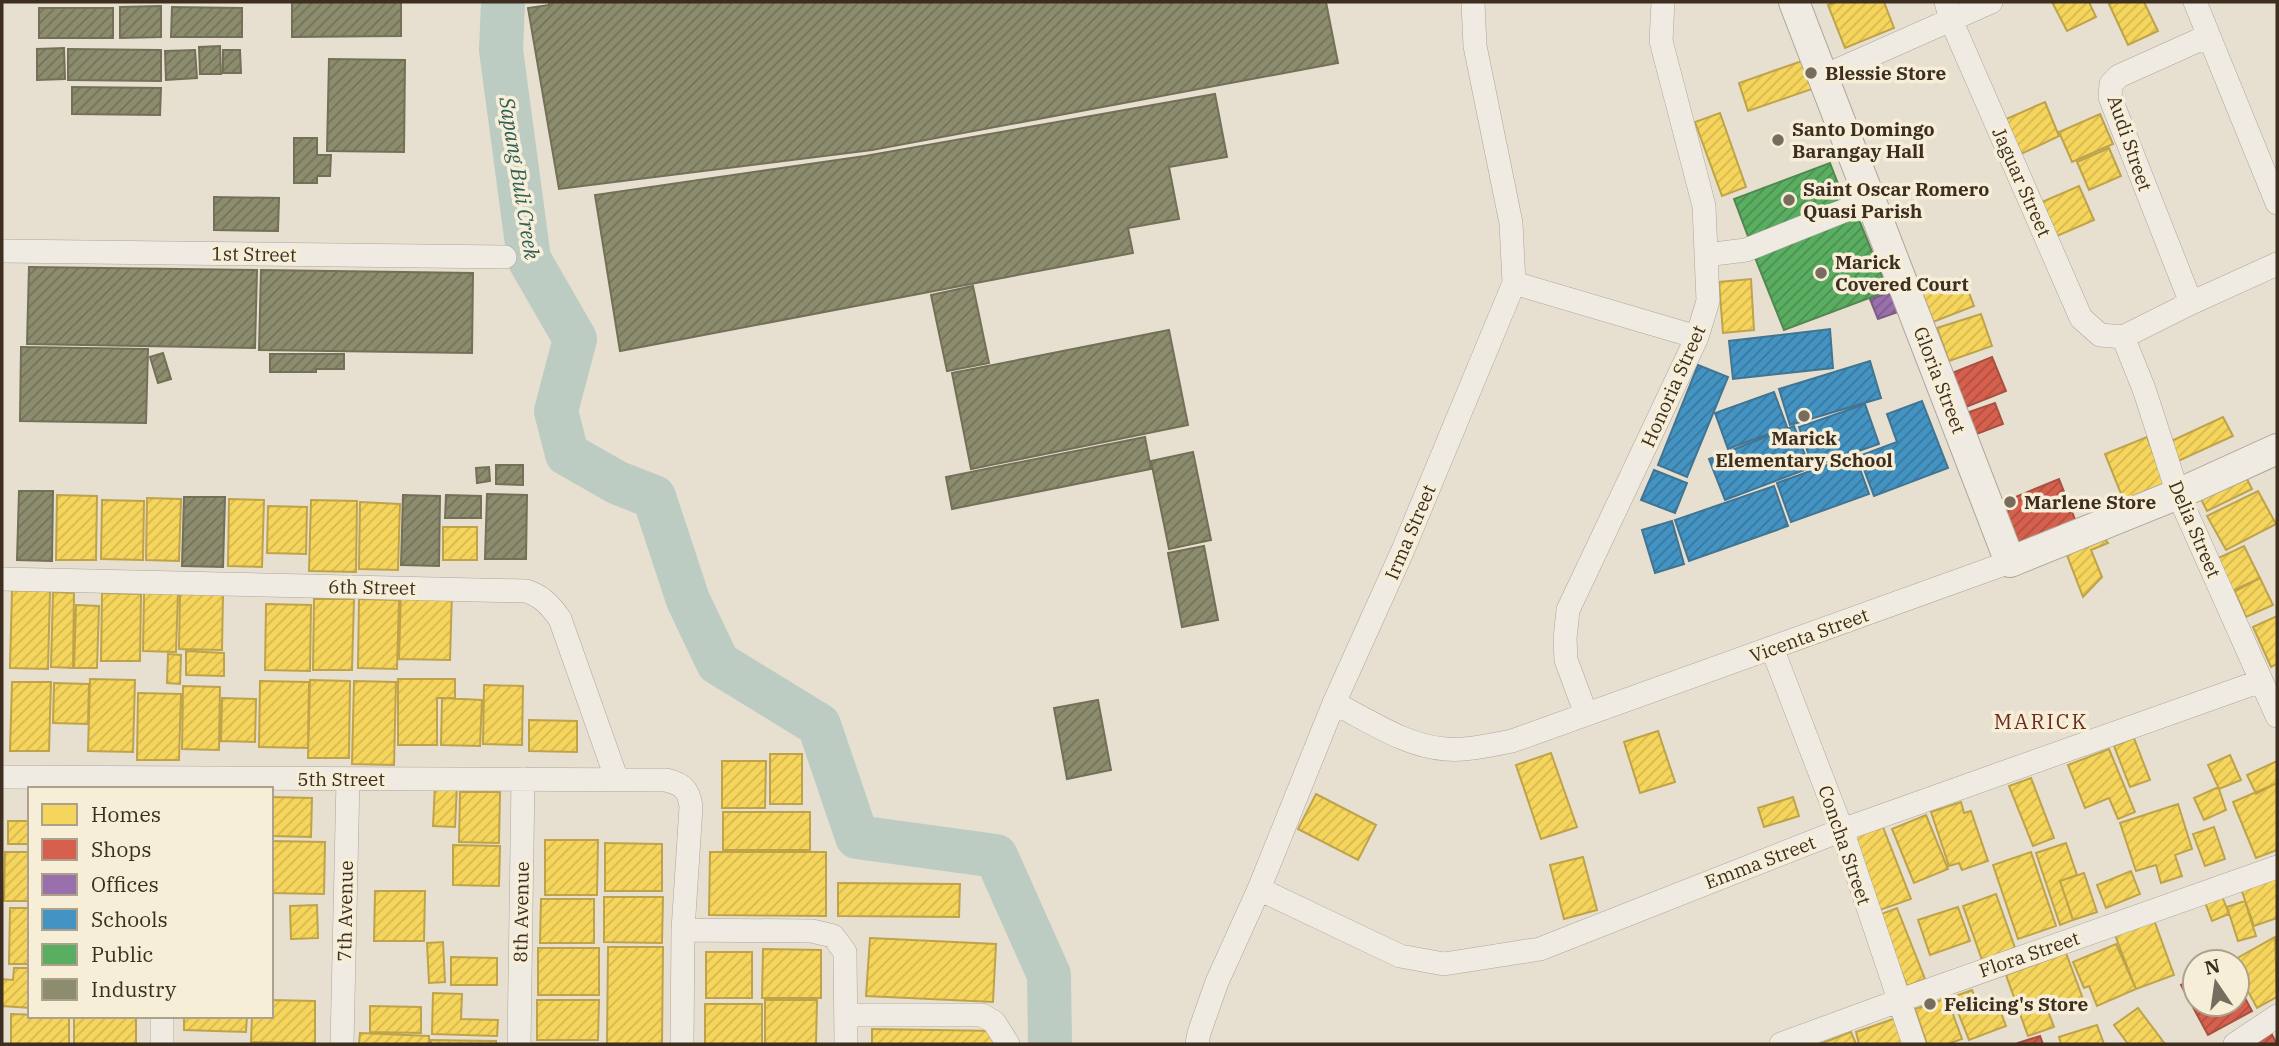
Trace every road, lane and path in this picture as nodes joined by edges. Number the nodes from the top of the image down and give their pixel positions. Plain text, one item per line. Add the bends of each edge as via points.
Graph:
1 (1473, 2) edge
2 (1663, 2) edge
3 (1794, 2) edge
4 (1991, 2) edge
5 (2195, 2) edge
6 (1948, 11) edge
7 (2208, 36) junction
8 (1822, 77) junction
9 (1871, 201) junction
10 (2277, 203) edge
11 (2, 251) edge
12 (1706, 255) junction
13 (505, 257) dead end
14 (2277, 264) edge
15 (1514, 283) junction
16 (2191, 303) junction
17 (1697, 337) junction
18 (2123, 337) junction
19 (2277, 449) edge
20 (2178, 494) junction
21 (2010, 562) junction
22 (2, 579) edge
23 (1772, 648) junction
24 (2261, 681) junction
25 (1334, 703) junction
26 (1586, 714) junction
27 (2277, 716) edge
28 (2, 777) edge
29 (348, 779) junction
30 (523, 779) junction
31 (617, 780) junction
32 (164, 783) edge
33 (1842, 830) junction
34 (2277, 867) edge
35 (1259, 889) junction
36 (683, 930) junction
37 (1898, 1001) junction
38 (847, 1015) junction
39 (2277, 1016) edge
40 (162, 1018) edge
41 (162, 1044) edge
42 (342, 1044) edge
43 (519, 1044) edge
44 (682, 1044) edge
45 (846, 1044) edge
46 (1008, 1044) edge
47 (1197, 1044) edge
48 (1781, 1044) edge
49 (1914, 1044) edge
50 (2235, 1044) edge

1 - 15 street, Irma Street via 1475,46 1511,223
2 - 12 street, Honoria Street via 1661,41 1704,206
3 - 8 street, Gloria Street
4 - 6 street
5 - 7 street
6 - 8 street
6 - 18 street, Jaguar Street via 2081,318 2100,335
7 - 10 street
7 - 16 street, Audi Street via 2119,76 2111,84 2110,97
8 - 9 street, Gloria Street
9 - 12 street via 1746,250
9 - 21 street, Gloria Street
11 - 13 street, 1st Street
12 - 17 street, Honoria Street via 1708,301
14 - 16 street
15 - 17 street
15 - 25 street, Irma Street
16 - 18 street
17 - 26 street, Honoria Street via 1568,610 1566,660
18 - 20 street, Delia Street
19 - 20 street, Vicenta Street
20 - 21 street, Vicenta Street
20 - 24 street, Delia Street
21 - 23 street, Vicenta Street
22 - 31 street, 6th Street via 526,591 538,595 560,619
23 - 26 street, Vicenta Street
23 - 33 street, Concha Street
24 - 27 street, Delia Street
24 - 33 street, Emma Street
25 - 26 street, Vicenta Street via 1414,742 1445,749 1512,741
25 - 35 street, Irma Street
28 - 32 street, 5th Street
29 - 30 street, 5th Street
29 - 32 street, 5th Street
29 - 42 street, 7th Avenue
30 - 31 street, 5th Street
30 - 43 street, 8th Avenue
31 - 36 street, 5th Street via 666,780 681,783 689,794
33 - 35 street, Emma Street via 1540,948 1444,964 1400,956
33 - 37 street, Concha Street
34 - 37 street, Flora Street
35 - 47 street, Irma Street via 1217,982
36 - 38 street via 812,931 833,936 845,952
36 - 44 street
37 - 48 street, Flora Street
37 - 49 street, Concha Street
38 - 45 street
38 - 46 street via 982,1015 994,1022
39 - 50 street
40 - 41 street

